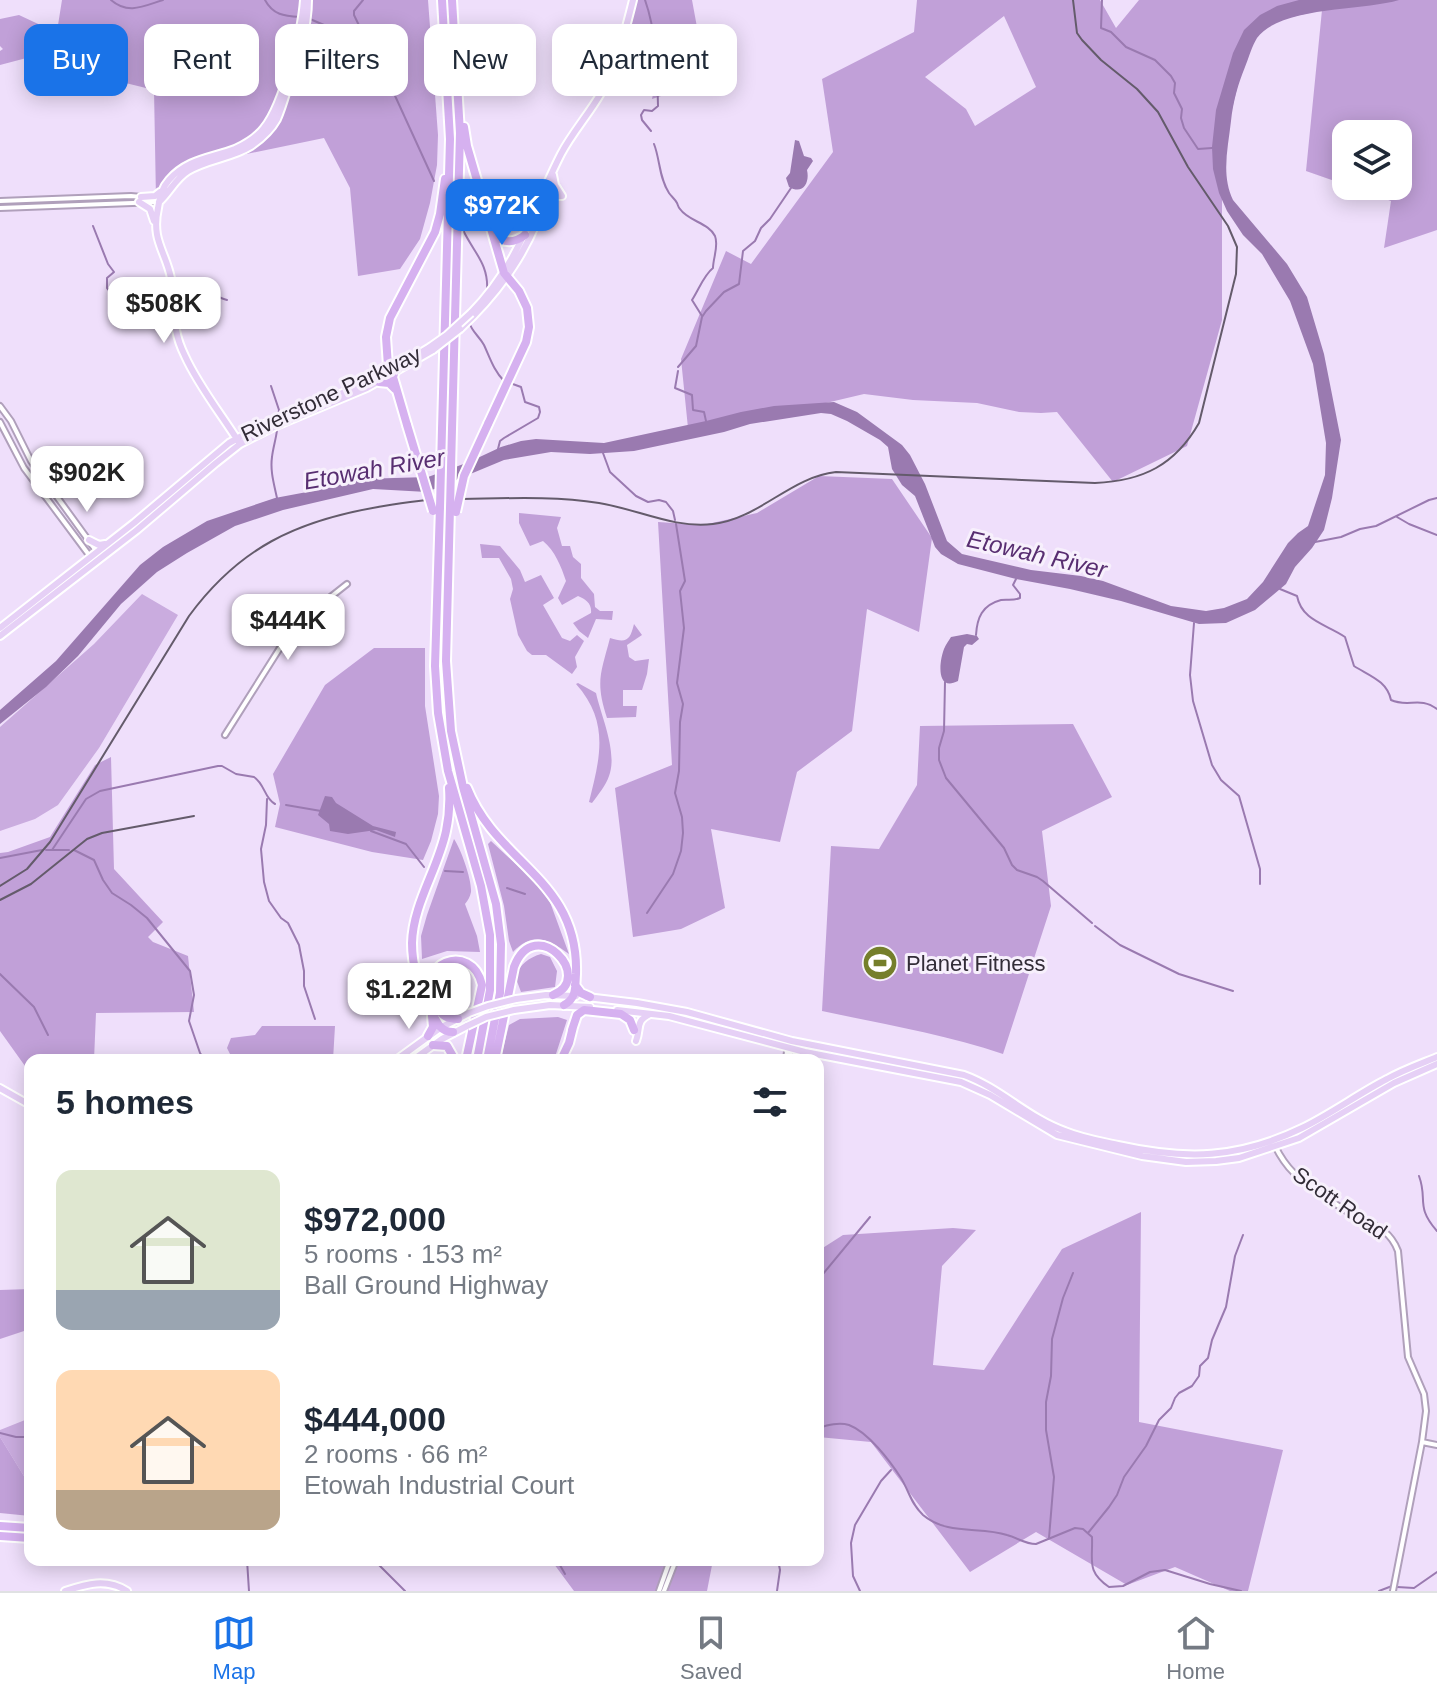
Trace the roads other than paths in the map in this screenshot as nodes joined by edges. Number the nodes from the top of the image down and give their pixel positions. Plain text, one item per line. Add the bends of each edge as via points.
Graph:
1 (306, 0) edge
2 (452, 0) edge
3 (633, 0) edge
4 (442, 5) edge
5 (454, 24) edge
6 (457, 96) edge
7 (460, 96) edge
8 (450, 139) junction
9 (215, 157) junction
10 (553, 172) junction
11 (546, 189) junction
12 (162, 190) junction
13 (140, 199) junction
14 (0, 201) edge
15 (159, 202) junction
16 (543, 203) junction
17 (0, 208) edge
18 (155, 229) junction
19 (494, 232) junction
20 (525, 235) junction
21 (507, 274) junction
22 (388, 360) junction
23 (397, 370) junction
24 (380, 378) junction
25 (396, 389) junction
26 (0, 406) edge
27 (224, 418) junction
28 (0, 422) edge
29 (447, 429) junction
30 (253, 430) junction
31 (238, 442) junction
32 (436, 509) junction
33 (453, 510) junction
34 (89, 540) junction
35 (109, 543) junction
36 (99, 554) junction
37 (92, 560) junction
38 (347, 584) dead end
39 (0, 628) edge
40 (0, 636) edge
41 (448, 709) junction
42 (225, 735) dead end
43 (448, 771) junction
44 (575, 984) junction
45 (553, 995) junction
46 (575, 996) junction
47 (590, 997) junction
48 (564, 1005) junction
49 (588, 1007) junction
50 (620, 1010) junction
51 (431, 1011) junction
52 (652, 1013) junction
53 (458, 1019) junction
54 (634, 1026) joint
55 (440, 1028) junction
56 (572, 1030) junction
57 (453, 1032) junction
58 (430, 1041) junction
59 (636, 1041) dead end
60 (791, 1044) junction
61 (407, 1054) edge
62 (418, 1054) edge
63 (452, 1054) edge
64 (467, 1054) edge
65 (478, 1054) edge
66 (488, 1054) edge
67 (496, 1054) edge
68 (563, 1054) edge
69 (787, 1054) edge
70 (1437, 1061) edge
71 (0, 1088) edge
72 (24, 1102) edge
73 (1275, 1146) junction
74 (1143, 1154) junction
75 (1422, 1442) junction
76 (1437, 1445) edge
77 (0, 1525) edge
78 (24, 1527) edge
79 (0, 1538) edge
80 (24, 1539) edge
81 (671, 1566) edge
82 (101, 1583) junction
83 (65, 1591) edge
84 (76, 1591) edge
85 (127, 1591) edge
86 (662, 1591) edge
87 (1393, 1591) edge

1 - 9 main road via 305,29 277,118 243,151
2 - 5 highway
3 - 10 main road via 606,84
4 - 8 highway
6 - 29 highway via 460,163
7 - 19 highway via 465,137
8 - 22 highway via 438,222 390,318
8 - 29 highway
9 - 12 main road via 179,170
9 - 15 main road via 180,176
10 - 11 main road
10 - 16 main road via 562,196
11 - 16 main road
11 - 20 main road
12 - 13 main road
12 - 15 main road
13 - 14 street
13 - 15 street
13 - 17 street
13 - 18 main road via 150,209
15 - 18 main road
16 - 21 main road
18 - 27 main road via 171,279 179,342
19 - 20 highway via 509,242
19 - 21 highway
20 - 21 main road
21 - 23 main road, Riverstone Parkway, bridge via 470,317
21 - 33 highway, bridge via 526,304 526,342
22 - 23 highway
22 - 24 highway
23 - 24 main road, Riverstone Parkway
23 - 25 highway
24 - 25 highway
24 - 30 main road, Riverstone Parkway
24 - 31 main road, Riverstone Parkway via 341,400
25 - 32 highway, bridge
26 - 34 street via 36,469
27 - 30 main road via 238,430
27 - 31 main road
28 - 37 street via 24,468
29 - 32 highway, bridge
29 - 33 highway, bridge
30 - 31 main road, Riverstone Parkway
31 - 35 main road, Riverstone Parkway via 214,454
31 - 36 main road, Riverstone Parkway
32 - 43 highway via 437,698
33 - 41 highway
34 - 35 main road
34 - 36 street
35 - 36 main road, Riverstone Parkway
36 - 37 main road, Riverstone Parkway
37 - 39 main road, Riverstone Parkway
37 - 40 main road, Riverstone Parkway
38 - 42 street via 290,632
41 - 44 highway via 467,786 481,815 564,913 575,945
41 - 66 highway via 500,932 501,984
43 - 51 highway via 446,831 412,939 416,974
43 - 65 highway via 490,935 490,990
44 - 46 highway
44 - 47 highway
45 - 46 main road
45 - 53 main road, bridge via 488,1006
45 - 67 highway via 565,986 564,961 547,947 528,949 514,967
46 - 47 main road
46 - 48 highway
47 - 60 main road via 687,1012
48 - 49 main road
48 - 57 main road, bridge via 514,1010
49 - 50 main road
49 - 56 highway via 577,1013
50 - 52 main road
50 - 54 main road
51 - 55 highway
51 - 58 highway
52 - 59 main road via 639,1023
52 - 60 main road
53 - 55 main road
53 - 64 highway via 440,1013 429,990 434,971 453,961 472,967 482,985
54 - 56 highway via 621,1014 584,1010
55 - 57 highway
55 - 58 main road
56 - 68 highway
57 - 58 main road
58 - 61 main road
58 - 62 main road
58 - 63 highway via 447,1046
60 - 69 street
60 - 74 main road via 961,1082 1057,1135
70 - 73 main road
70 - 74 main road via 1387,1078 1304,1127 1252,1147 1190,1156
71 - 72 main road
73 - 74 main road via 1216,1161
73 - 75 street, Scott Road via 1296,1177 1351,1214 1378,1225 1394,1242 1408,1357 1425,1400
75 - 76 street
75 - 87 street, Scott Road
77 - 78 highway
79 - 80 highway
81 - 86 street
82 - 83 main road
82 - 84 main road
82 - 85 main road

